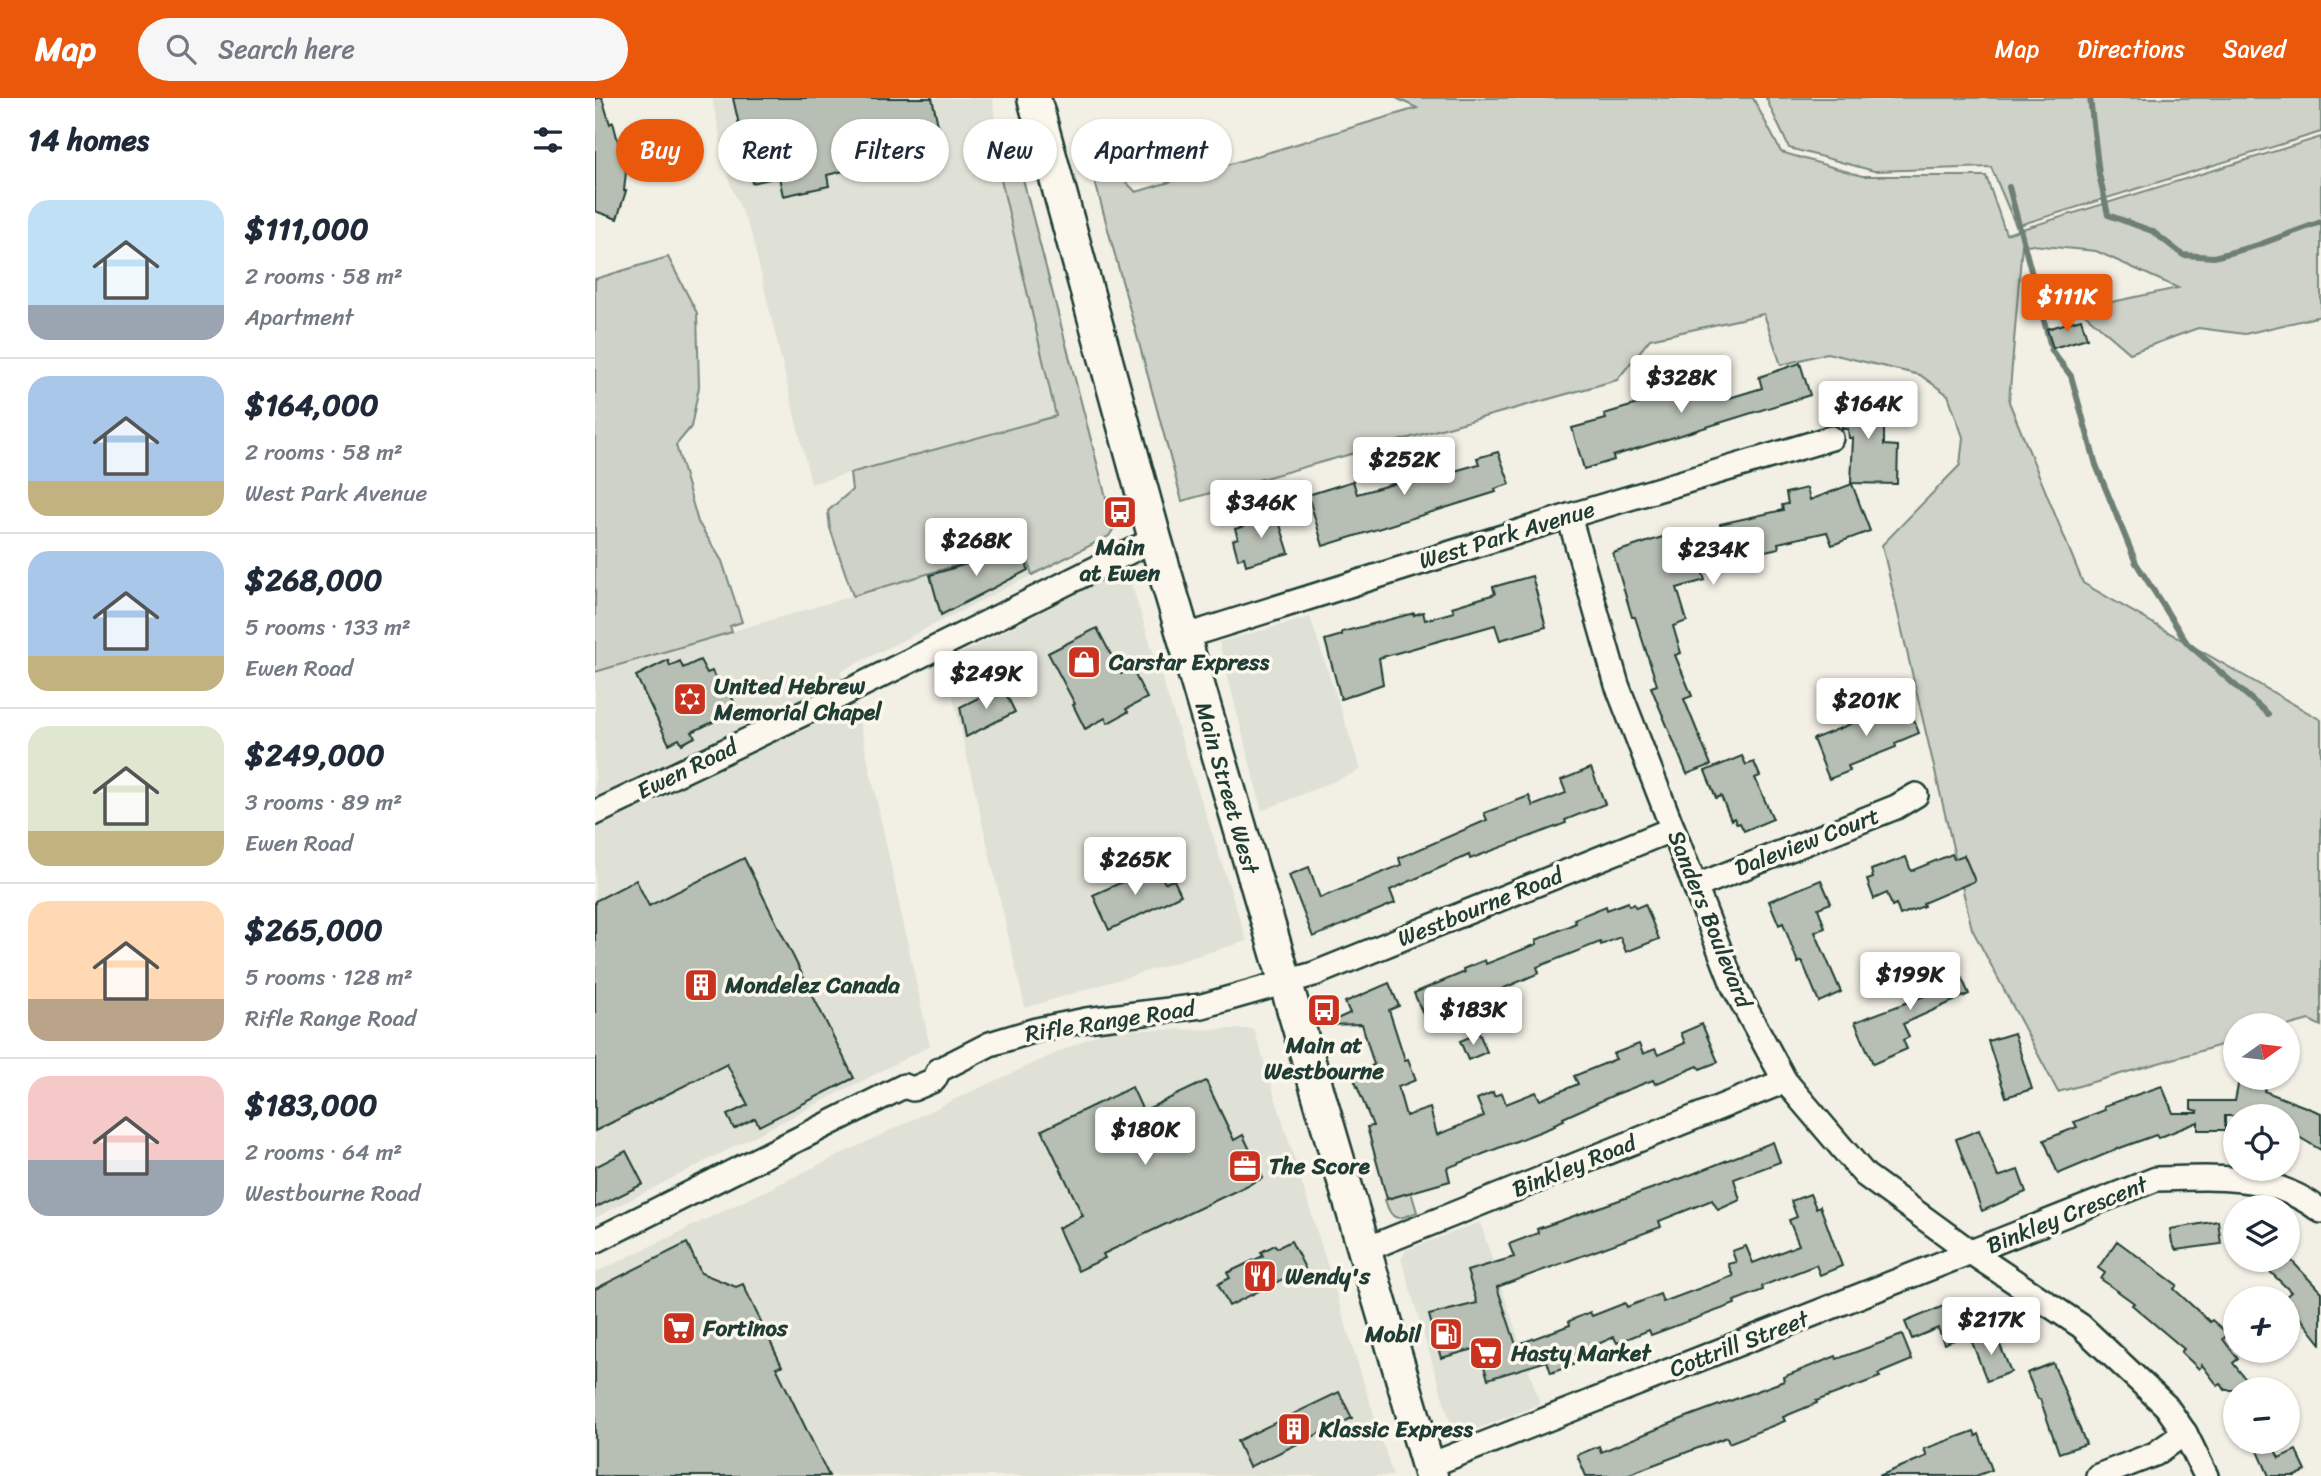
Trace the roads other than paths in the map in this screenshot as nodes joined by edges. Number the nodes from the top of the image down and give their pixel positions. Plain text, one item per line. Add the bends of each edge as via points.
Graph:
1 (1034, 98) edge
2 (1831, 438) dead end
3 (1569, 516) junction
4 (1155, 539) junction
5 (1183, 637) junction
6 (1916, 795) dead end
7 (595, 814) edge
8 (1673, 829) junction
9 (1697, 886) junction
10 (1285, 983) junction
11 (1785, 1081) junction
12 (2321, 1211) edge
13 (595, 1241) edge
14 (1364, 1250) junction
15 (1972, 1253) junction
16 (2185, 1433) junction
17 (1429, 1471) edge
18 (2098, 1476) edge
19 (2206, 1476) edge

1 - 4 main road, Main Street West
2 - 3 street, West Park Avenue
3 - 5 street, West Park Avenue
3 - 8 street, Sanders Boulevard via 1617,685
4 - 5 main road, Main Street West
4 - 7 street, Ewen Road
5 - 10 main road, Main Street West
6 - 9 street, Daleview Court
8 - 9 street, Sanders Boulevard
8 - 10 street, Westbourne Road
9 - 11 street, Sanders Boulevard via 1734,987
10 - 13 street, Rifle Range Road via 1202,1006 1086,1020 990,1044 939,1070 934,1080 913,1089 904,1086
10 - 14 main road, Main Street West
11 - 14 street, Binkley Road
11 - 15 street, Sanders Boulevard via 1865,1175
12 - 15 street, Binkley Crescent via 2301,1195 2256,1180 2156,1179
14 - 17 main road, Main Street West
15 - 16 street, Sanders Boulevard via 2081,1326 2166,1406
15 - 17 street, Cottrill Street
16 - 18 street via 2155,1454
16 - 19 street, Sanders Boulevard

